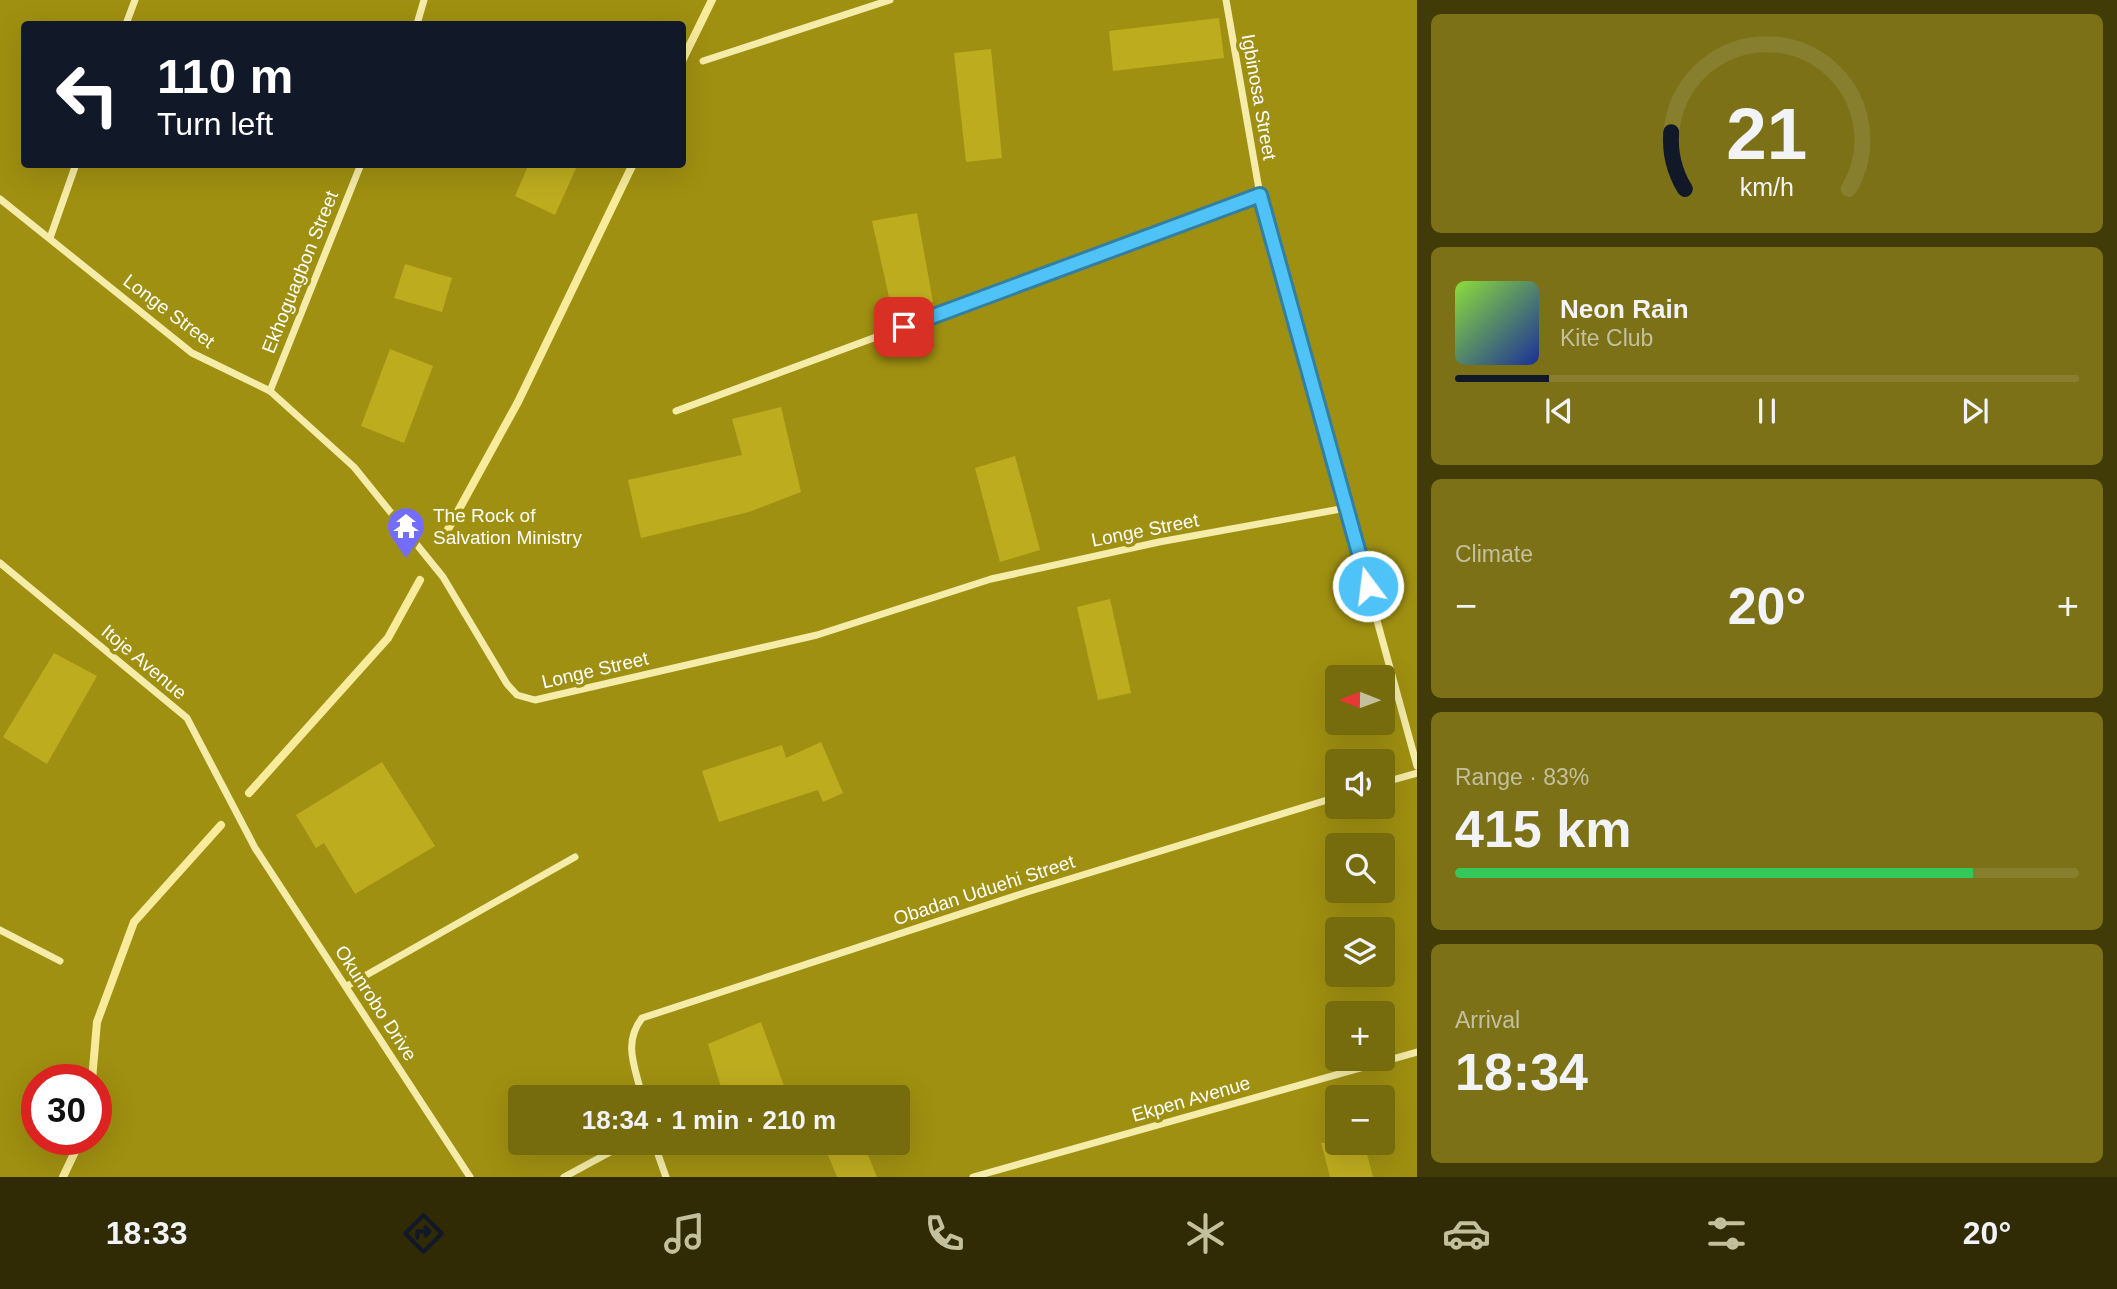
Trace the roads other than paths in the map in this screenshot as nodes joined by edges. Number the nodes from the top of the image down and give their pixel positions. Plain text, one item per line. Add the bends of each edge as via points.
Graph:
1 (135, 0) edge
2 (424, 0) edge
3 (890, 0) edge
4 (1226, 0) edge
5 (127, 21) edge
6 (417, 21) edge
7 (703, 61) dead end
8 (75, 168) edge
9 (359, 168) edge
10 (1260, 195) junction
11 (0, 199) edge
12 (50, 238) junction
13 (270, 391) junction
14 (676, 411) dead end
15 (1346, 508) junction
16 (0, 563) edge
17 (1417, 766) edge
18 (1417, 773) edge
19 (1395, 779) edge
20 (1325, 801) edge
21 (255, 848) joint
22 (575, 857) dead end
23 (0, 930) edge
24 (60, 961) dead end
25 (347, 986) junction
26 (1417, 1052) edge
27 (639, 1085) edge
28 (605, 1155) edge
29 (658, 1155) edge
30 (470, 1177) edge
31 (564, 1177) edge
32 (666, 1177) edge
33 (973, 1177) edge

1 - 5 street
2 - 6 street
3 - 7 street
4 - 10 street, Igbinosa Street
8 - 12 street
9 - 13 street, Ekhoguagbon Street
10 - 14 street
10 - 15 street, Igbinosa Street
11 - 12 street, Longe Street
12 - 13 street, Longe Street via 192,353
13 - 15 street, Longe Street via 354,467 443,577 507,684 517,695 535,700 817,635 991,579
15 - 17 street, Igbinosa Street
16 - 21 street, Itoje Avenue via 187,718
18 - 19 street
20 - 27 street, Obadan Uduehi Street via 642,1018 631,1032
21 - 25 street, Okunrobo Drive
22 - 25 street
23 - 24 street
25 - 30 street, Okunrobo Drive
26 - 33 street, Ekpen Avenue
28 - 31 street
29 - 32 street

